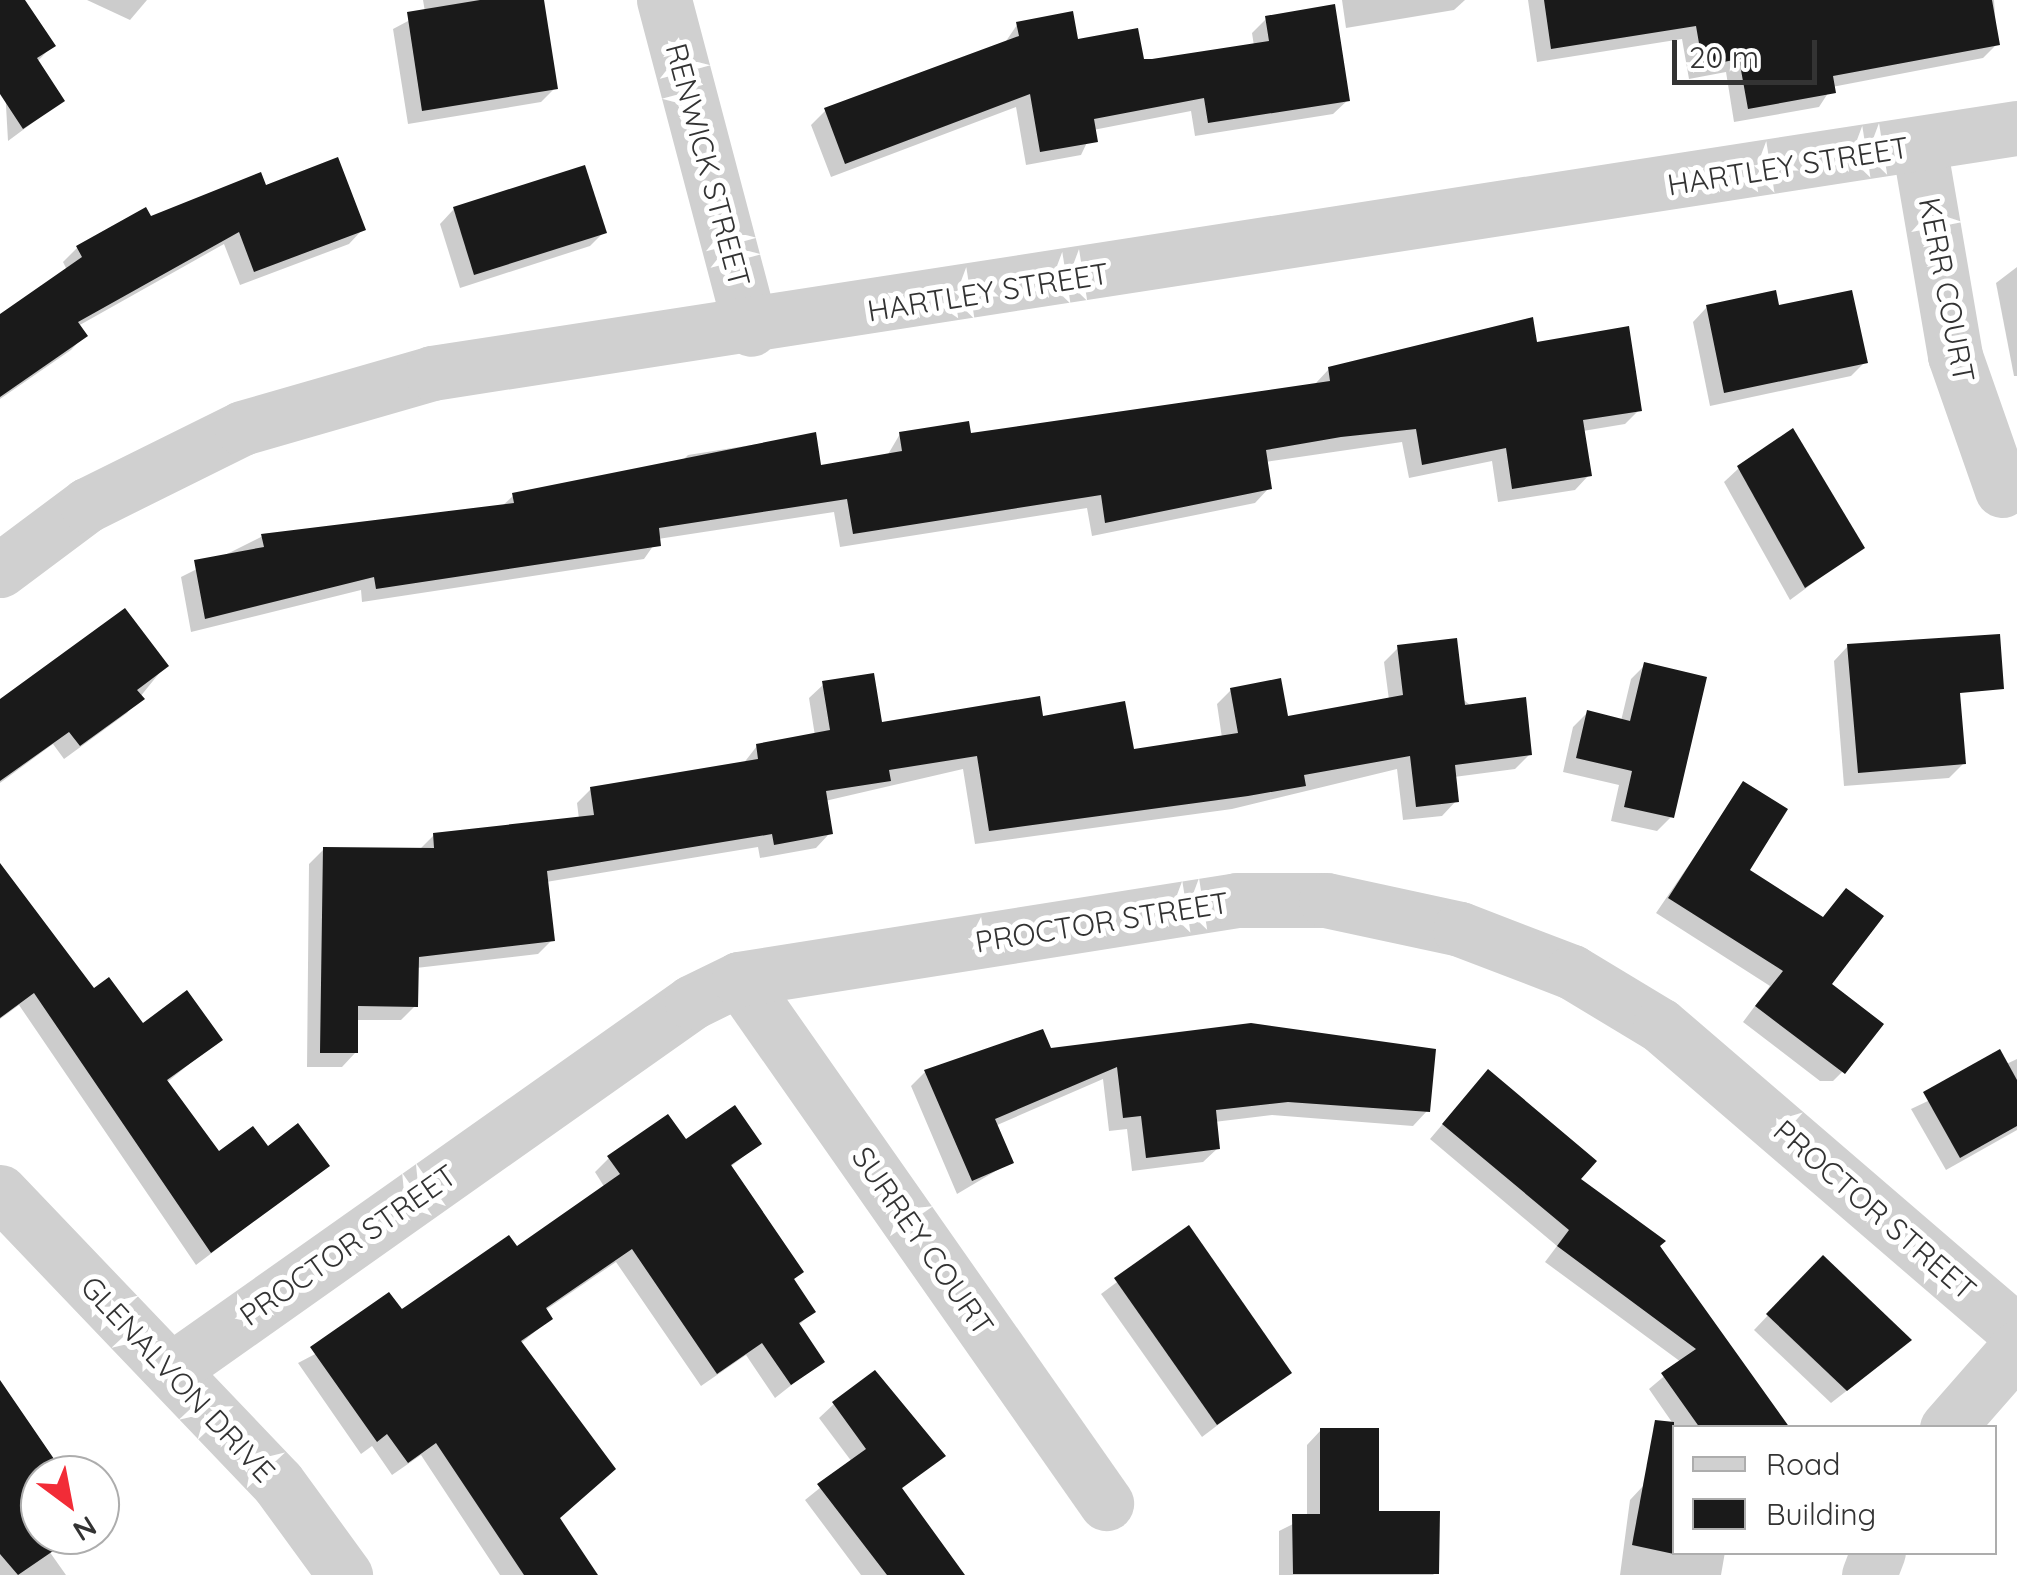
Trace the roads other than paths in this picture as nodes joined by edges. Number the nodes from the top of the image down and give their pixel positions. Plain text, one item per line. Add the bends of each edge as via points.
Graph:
1 (664, 0) edge
2 (2017, 128) edge
3 (1919, 145) junction
4 (751, 329) junction
5 (2002, 490) dead end
6 (0, 570) edge
7 (739, 979) junction
8 (0, 1192) edge
9 (2017, 1332) edge
10 (2017, 1348) edge
11 (172, 1370) junction
12 (1951, 1425) edge
13 (1106, 1503) dead end
14 (345, 1575) edge

1 - 4 street, RENWICK STREET
2 - 3 street, HARTLEY STREET
3 - 4 street, HARTLEY STREET
3 - 5 street, KERR COURT via 1955,356
4 - 6 street, HARTLEY STREET via 432,373 242,428 87,504
7 - 9 street, PROCTOR STREET via 1237,900 1326,900 1460,928 1572,972 1660,1026
7 - 11 street, PROCTOR STREET via 692,1002
7 - 13 street, SURREY COURT
8 - 11 street, GLENALVON DRIVE
10 - 12 street
11 - 14 street, GLENALVON DRIVE via 278,1483

